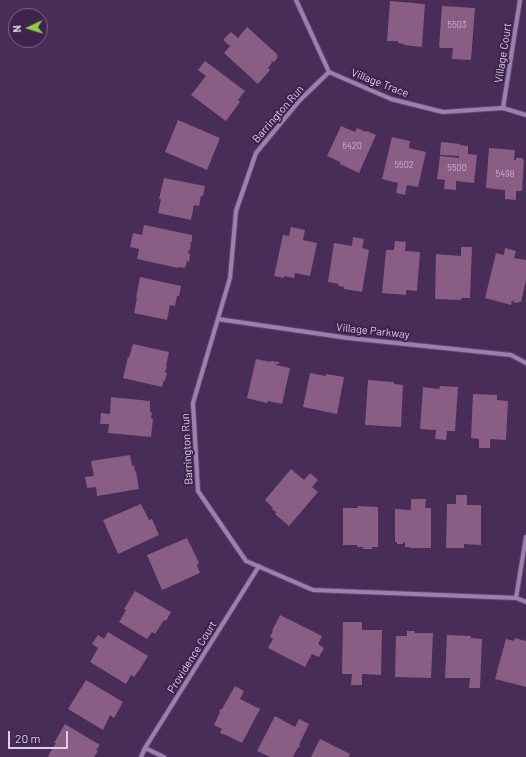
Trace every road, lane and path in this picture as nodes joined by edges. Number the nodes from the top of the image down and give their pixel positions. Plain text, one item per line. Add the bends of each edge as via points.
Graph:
1 (296, 0) edge
2 (520, 0) edge
3 (330, 72) junction
4 (503, 108) junction
5 (526, 115) edge
6 (218, 319) junction
7 (526, 363) edge
8 (526, 537) edge
9 (259, 566) junction
10 (516, 598) junction
11 (526, 602) edge
12 (145, 748) junction
13 (141, 757) edge
14 (164, 757) edge

1 - 3 street
2 - 4 street, Village Court
3 - 4 street, Village Trace via 391,99 443,112
3 - 6 street, Barrington Run via 300,101 256,152 236,211 230,278
4 - 5 street, Village Trace
6 - 7 street, Village Parkway via 348,338 511,355
6 - 9 street, Barrington Run via 193,403 198,491 246,560
8 - 10 street
9 - 10 street, Barrington Run via 313,590
9 - 12 street, Providence Court
10 - 11 street, Barrington Run
12 - 13 street, Providence Court
12 - 14 street

